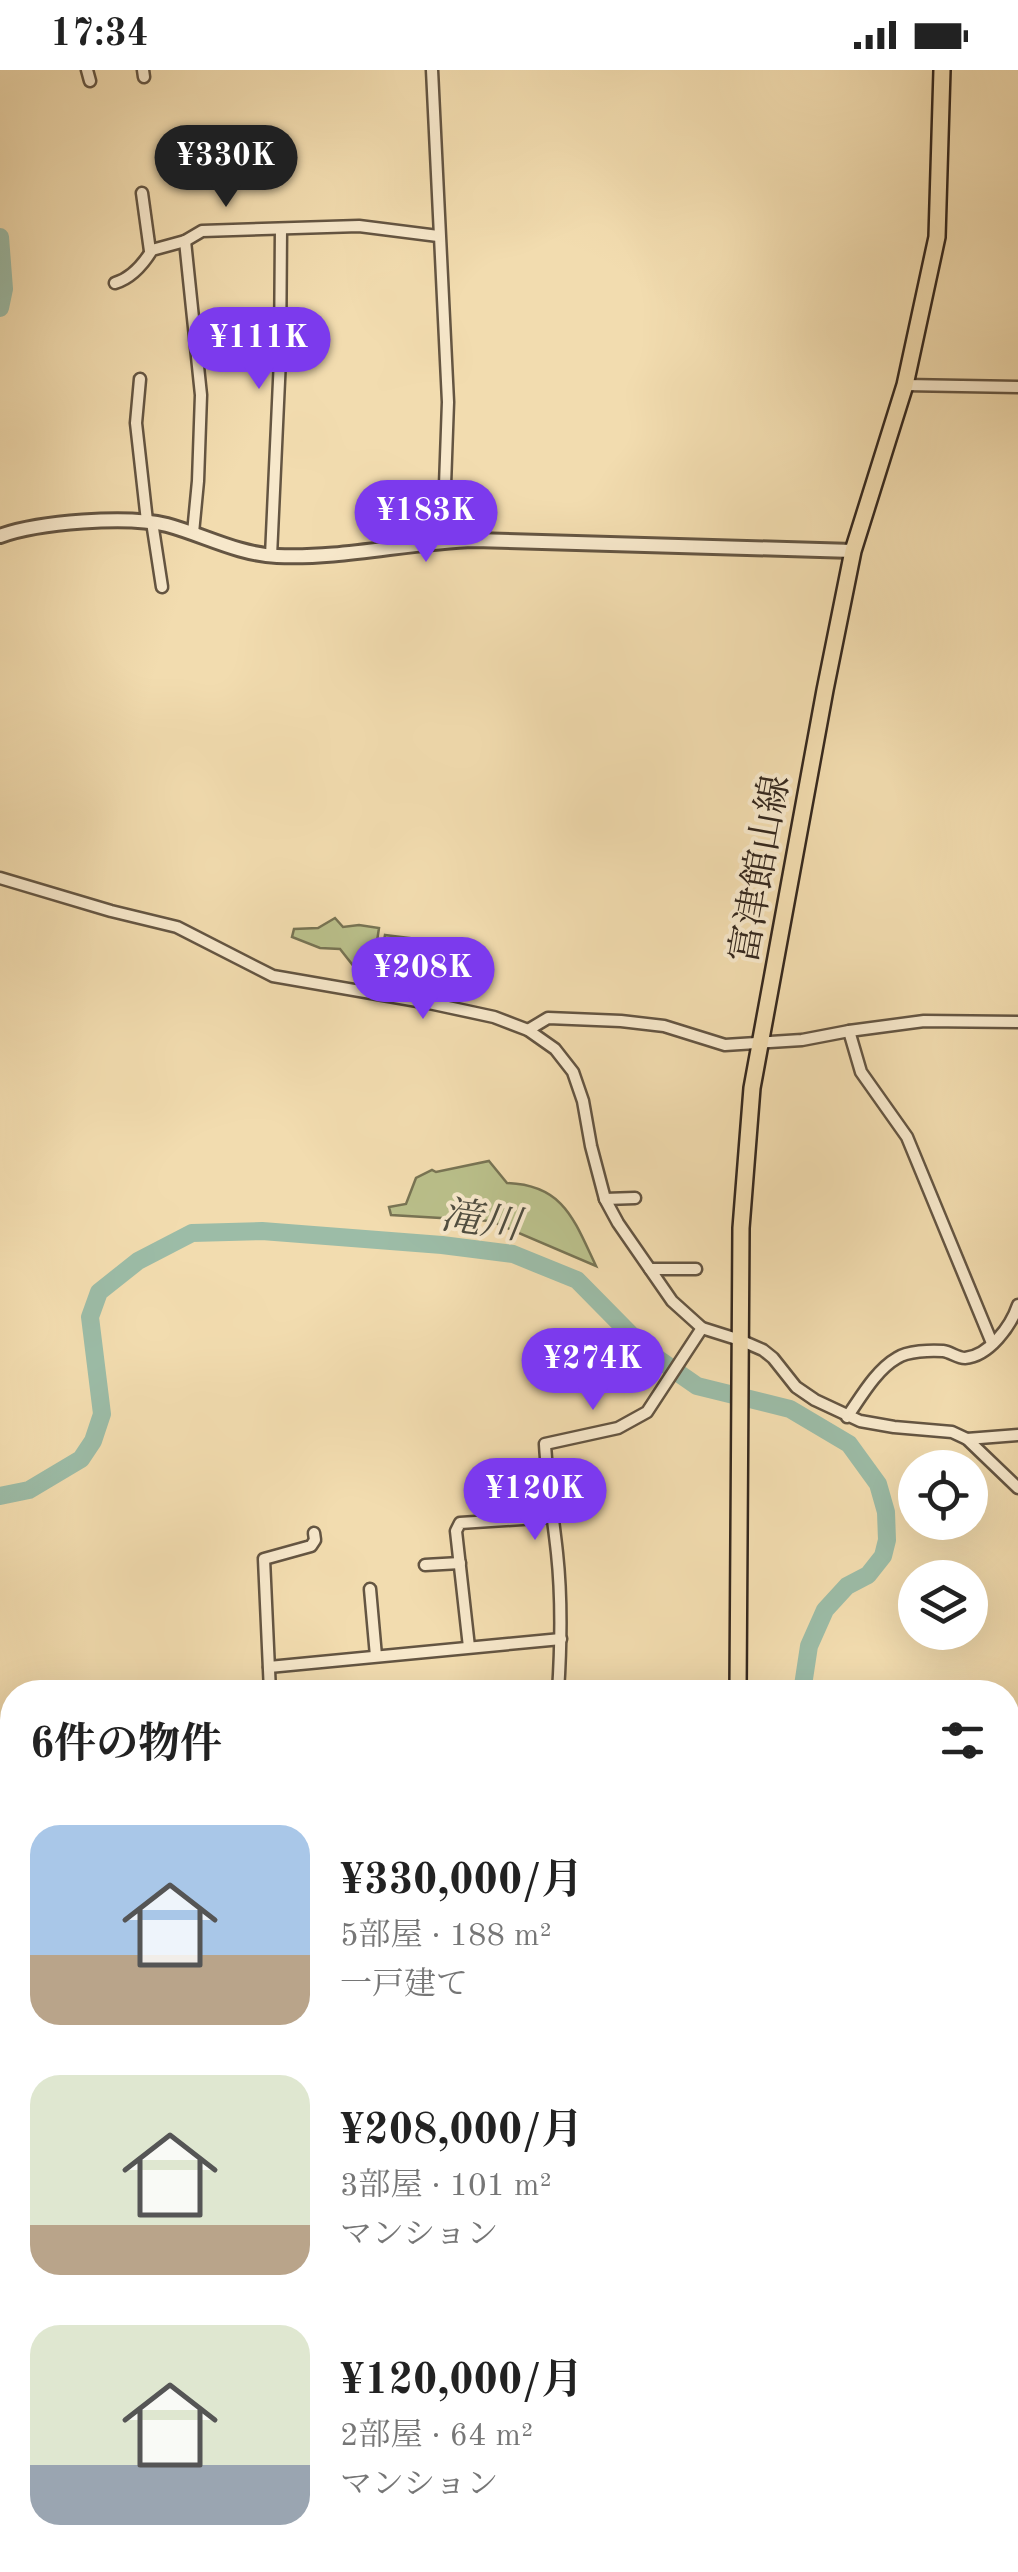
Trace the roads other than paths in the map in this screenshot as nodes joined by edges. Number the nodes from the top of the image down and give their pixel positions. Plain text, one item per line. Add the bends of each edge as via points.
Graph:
1 (432, 70) edge
2 (942, 70) edge
3 (142, 193) dead end
4 (281, 230) junction
5 (438, 236) junction
6 (185, 241) junction
7 (150, 251) junction
8 (115, 282) dead end
9 (140, 379) dead end
10 (906, 384) junction
11 (1018, 387) edge
12 (150, 521) junction
13 (192, 533) junction
14 (0, 536) edge
15 (443, 541) junction
16 (853, 551) junction
17 (270, 556) junction
18 (162, 587) dead end
19 (0, 878) edge
20 (1018, 1022) edge
21 (528, 1030) junction
22 (849, 1031) junction
23 (760, 1043) junction
24 (635, 1198) dead end
25 (606, 1199) junction
26 (650, 1269) junction
27 (696, 1269) dead end
28 (1018, 1305) edge
29 (702, 1328) junction
30 (740, 1340) junction
31 (992, 1343) junction
32 (847, 1416) junction
33 (1018, 1436) edge
34 (967, 1439) junction
35 (1018, 1488) edge
36 (552, 1517) junction
37 (314, 1533) dead end
38 (460, 1563) junction
39 (424, 1565) dead end
40 (370, 1589) dead end
41 (561, 1639) junction
42 (469, 1648) junction
43 (376, 1656) junction
44 (269, 1667) junction
45 (270, 1680) edge
46 (559, 1680) edge
47 (738, 1680) edge

1 - 5 street
2 - 10 main road, 富津館山線 via 936,238
3 - 7 street
4 - 5 street via 359,226
4 - 6 street via 202,231
4 - 17 street
5 - 15 street via 448,402
6 - 7 street
6 - 13 street via 201,395
7 - 8 street via 132,274
9 - 12 street via 136,423
10 - 11 street
10 - 16 main road, 富津館山線
12 - 13 street
12 - 14 street
12 - 18 street
13 - 17 street
15 - 16 street
15 - 17 street
16 - 23 main road, 富津館山線
19 - 21 street via 177,928 273,976 428,1003
20 - 22 street via 924,1021
21 - 23 street via 548,1018 621,1020 725,1045
21 - 25 street via 573,1072
22 - 23 street
22 - 31 street via 860,1072 906,1136
23 - 30 main road, 富津館山線 via 745,1161
24 - 25 street
25 - 26 street
26 - 27 street
26 - 29 street
28 - 31 street
29 - 30 street
29 - 36 street via 647,1412 618,1428 544,1444
30 - 32 street via 764,1350 804,1394
30 - 47 main road, 富津館山線
31 - 32 street via 966,1358 941,1350 896,1358
32 - 34 street
33 - 34 street
34 - 35 street
36 - 38 street via 460,1522
36 - 41 street
37 - 44 street via 311,1546 264,1559
38 - 39 street
38 - 42 street
40 - 43 street
41 - 42 street
41 - 46 street
42 - 43 street
43 - 44 street
44 - 45 street

